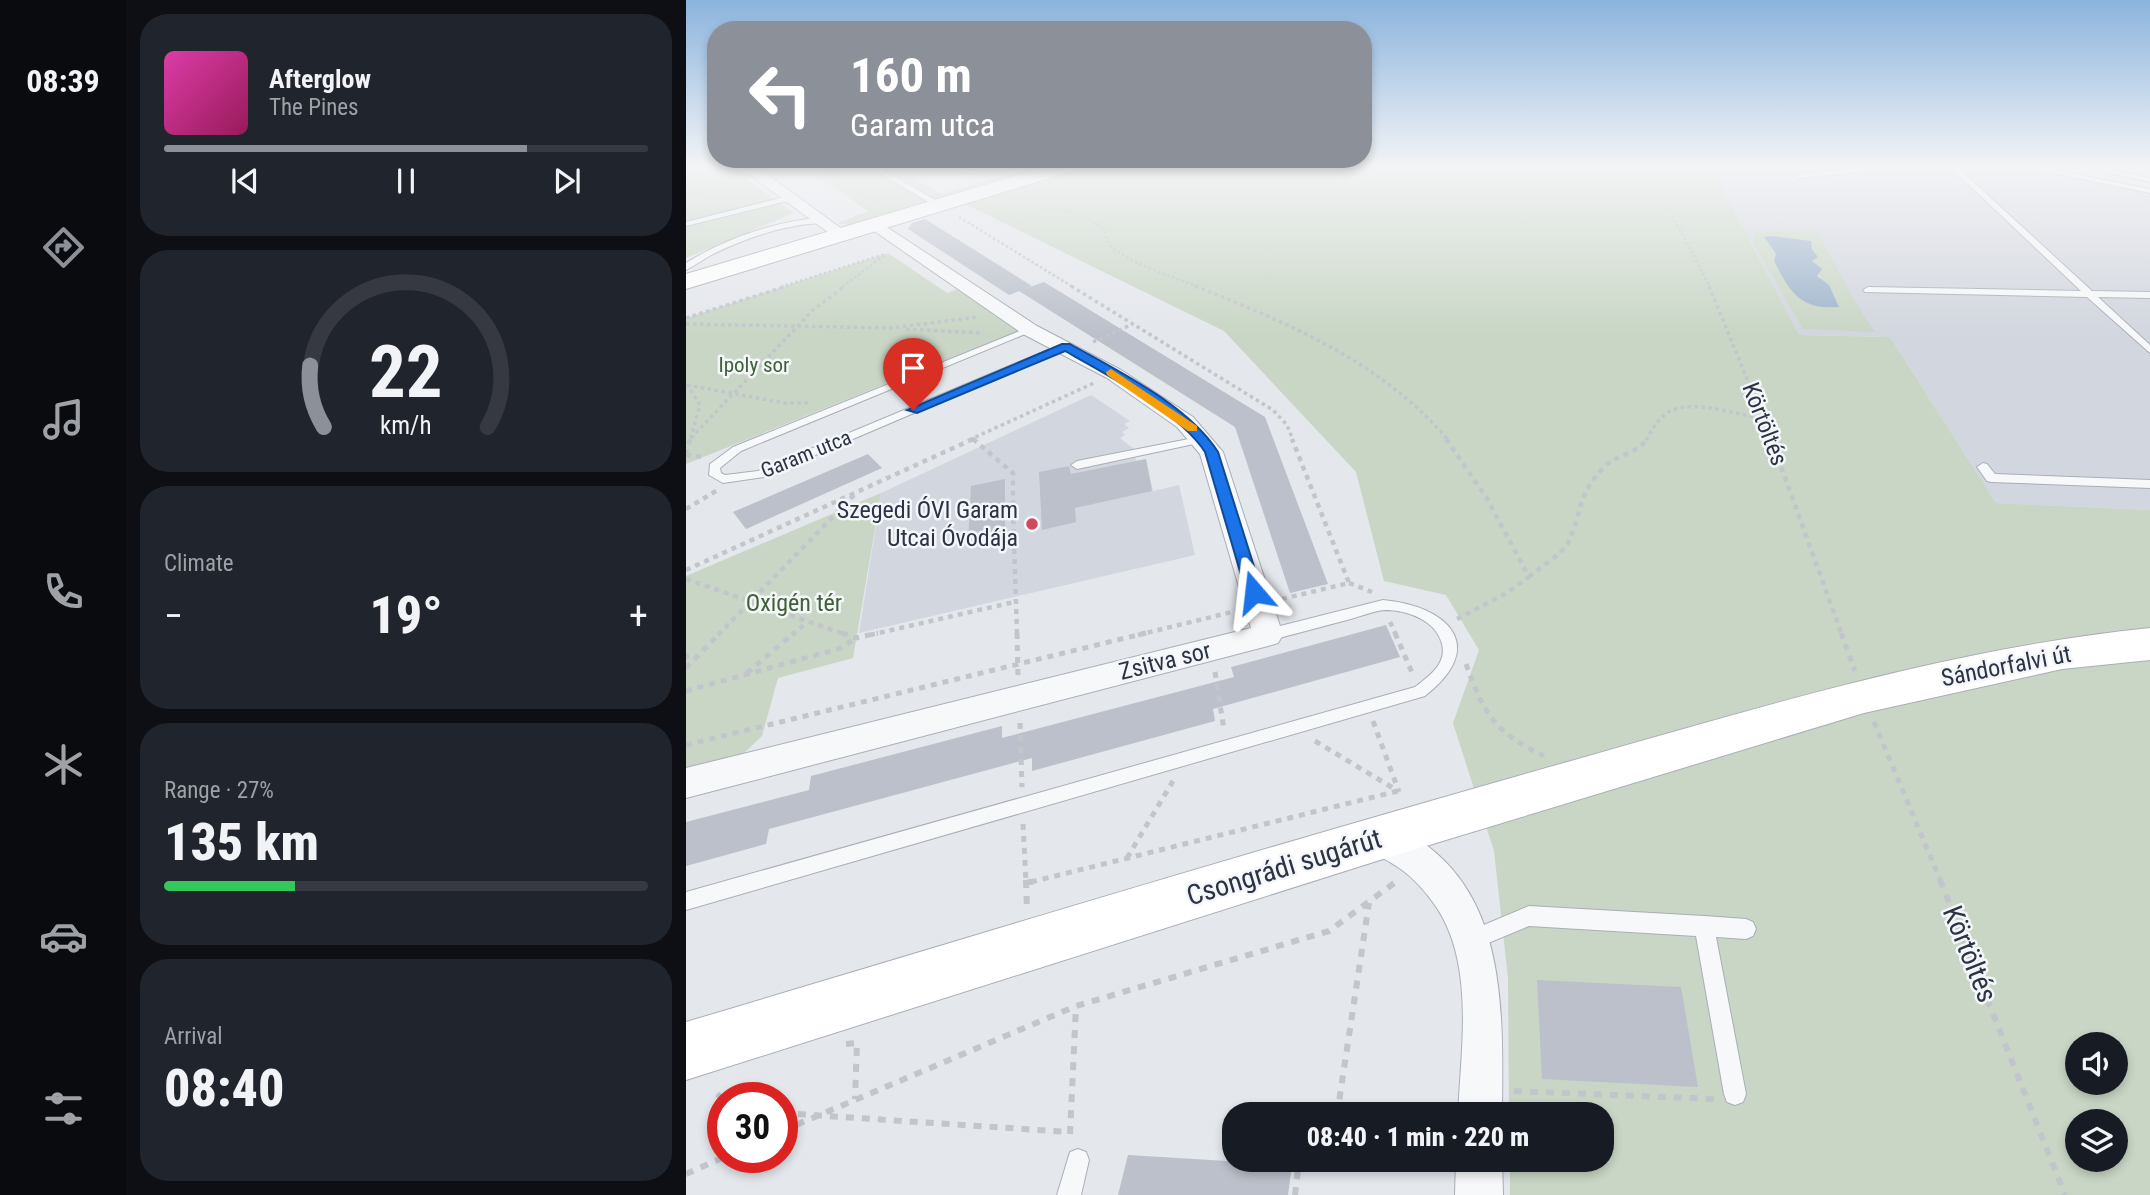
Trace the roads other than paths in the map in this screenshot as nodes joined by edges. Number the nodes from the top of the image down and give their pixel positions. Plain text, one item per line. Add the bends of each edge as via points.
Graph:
1 (693, 222) edge
2 (853, 222) edge
3 (866, 222) edge
4 (2012, 222) edge
5 (856, 223) junction
6 (701, 231) dead end
7 (686, 267) edge
8 (686, 282) edge
9 (1868, 290) dead end
10 (2090, 294) junction
11 (2150, 295) edge
12 (1026, 332) junction
13 (1069, 348) junction
14 (2150, 350) edge
15 (1203, 439) junction
16 (1077, 465) dead end
17 (1983, 467) dead end
18 (2150, 484) edge
19 (1268, 635) junction
20 (2150, 644) edge
21 (1867, 705) joint
22 (686, 783) edge
23 (1403, 830) junction
24 (686, 901) edge
25 (1704, 926) junction
26 (1746, 929) dead end
27 (1474, 939) junction
28 (704, 1069) edge
29 (1735, 1094) road end
30 (1493, 1102) edge
31 (1079, 1160) dead end
32 (1479, 1172) edge
33 (1069, 1195) edge
34 (1479, 1195) edge

1 - 6 lane
2 - 5 street
3 - 5 main road
4 - 10 lane
5 - 7 lane via 796,222 775,227
5 - 8 main road
5 - 12 street via 1006,313
9 - 10 lane
10 - 11 lane
10 - 14 lane
12 - 13 street
12 - 13 lane, Garam utca via 737,449 714,467 715,475 723,479 760,474
13 - 15 street via 1185,422
15 - 16 lane
15 - 19 street via 1211,452
17 - 18 lane via 1991,478
19 - 22 street, Zsitva sor
19 - 24 lane via 1383,605 1423,611 1448,636 1450,657 1441,677 1420,692
20 - 21 main road, Sándorfalvi út via 2062,653
21 - 23 main road, Csongrádi sugárút
23 - 27 street via 1450,895
23 - 28 main road, Csongrádi sugárút via 1029,946
25 - 26 lane
25 - 27 lane via 1529,916
25 - 29 lane
27 - 30 street
31 - 33 lane
32 - 34 street

